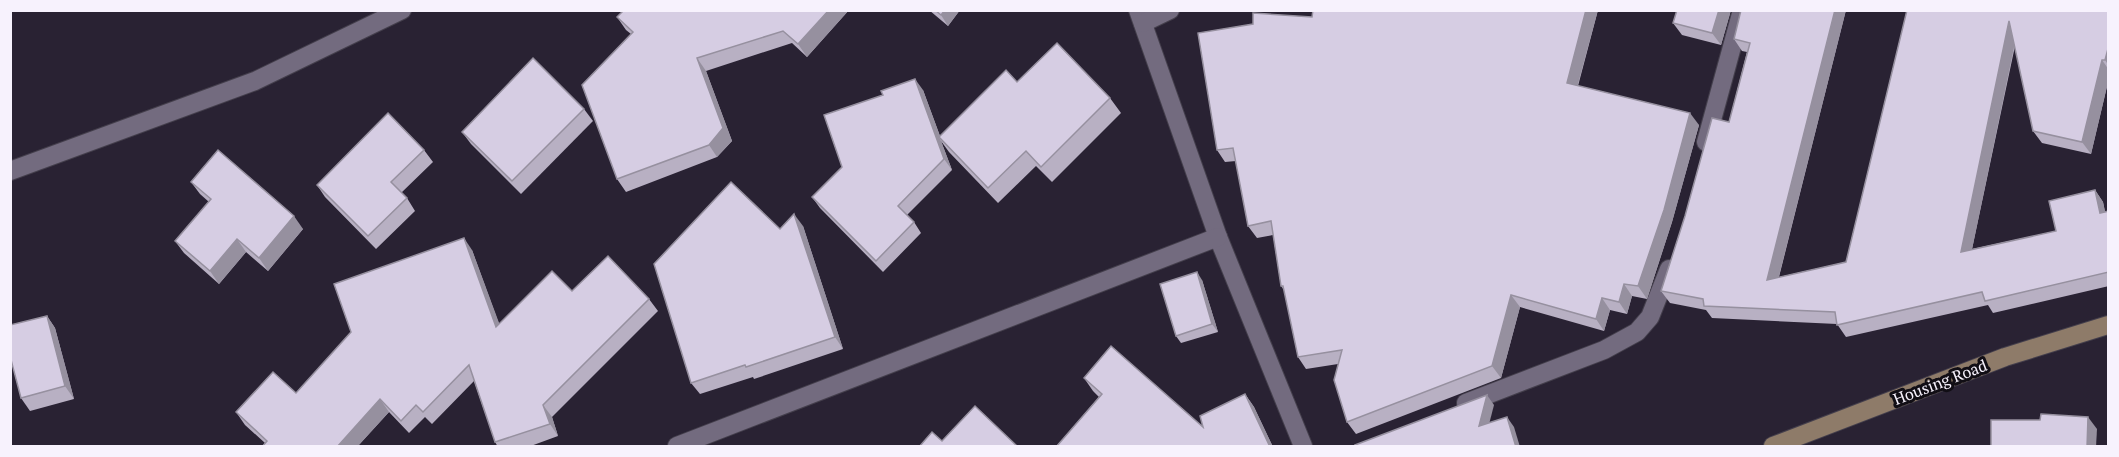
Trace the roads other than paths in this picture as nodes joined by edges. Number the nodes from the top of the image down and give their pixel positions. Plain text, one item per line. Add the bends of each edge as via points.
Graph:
1 (402, 10) edge
2 (1170, 10) edge
3 (1742, 10) edge
4 (1141, 17) edge
5 (1702, 157) edge
6 (10, 171) edge
7 (1218, 237) junction
8 (1673, 257) edge
9 (2109, 325) edge
10 (1452, 409) edge
11 (677, 447) edge
12 (1303, 447) edge
13 (1773, 447) edge

1 - 6 street via 255,81
2 - 4 street
3 - 5 street
4 - 7 street
7 - 11 street
7 - 12 street
8 - 10 street via 1655,308 1637,332 1604,350
9 - 13 street, Housing Road via 2005,357

